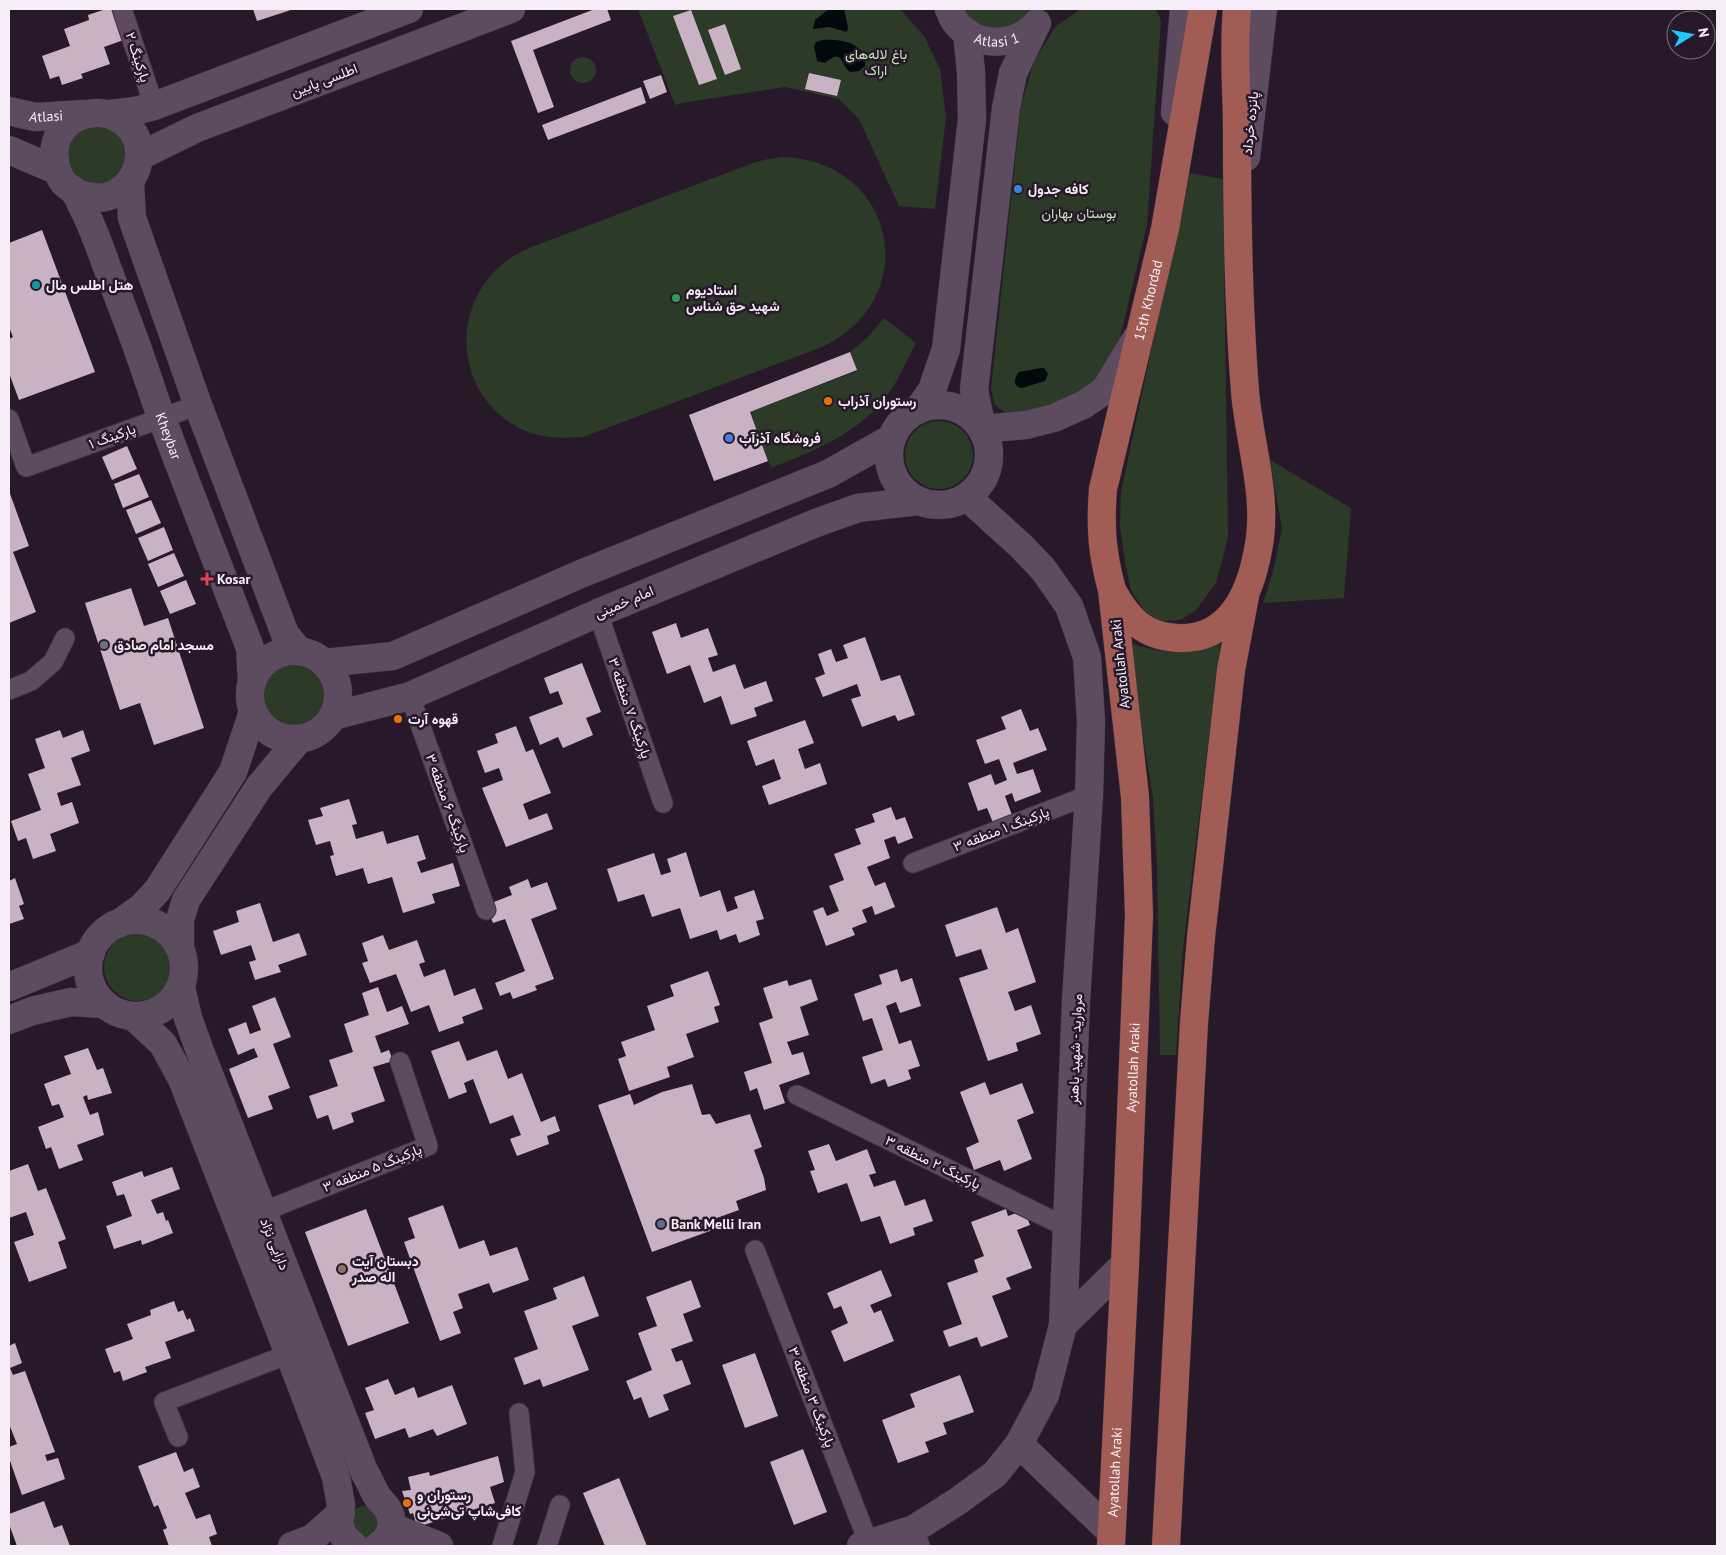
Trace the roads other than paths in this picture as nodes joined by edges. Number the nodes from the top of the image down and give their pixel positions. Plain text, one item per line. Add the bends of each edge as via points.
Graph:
1 (122, 9) edge
2 (409, 9) edge
3 (511, 9) edge
4 (1203, 9) edge
5 (1238, 9) edge
6 (1263, 9) edge
7 (1043, 13) edge
8 (474, 15) edge
9 (953, 16) edge
10 (1180, 17) edge
11 (154, 106) junction
12 (9, 111) edge
13 (97, 114) junction
14 (9, 150) edge
15 (140, 156) junction
16 (56, 170) junction
17 (130, 183) junction
18 (75, 192) junction
19 (1165, 229) junction
20 (1237, 238) junction
21 (1140, 334) junction
22 (198, 405) junction
23 (918, 410) junction
24 (162, 418) junction
25 (9, 419) edge
26 (982, 429) junction
27 (892, 438) junction
28 (967, 497) junction
29 (918, 501) junction
30 (1112, 590) junction
31 (1244, 596) junction
32 (598, 613) junction
33 (65, 638) dead end
34 (299, 651) junction
35 (324, 664) junction
36 (252, 683) junction
37 (9, 690) edge
38 (410, 696) junction
39 (253, 712) junction
40 (333, 716) junction
41 (299, 739) junction
42 (1089, 796) junction
43 (663, 803) dead end
44 (913, 863) dead end
45 (486, 910) dead end
46 (120, 923) junction
47 (180, 947) junction
48 (91, 953) junction
49 (9, 987) edge
50 (181, 988) junction
51 (104, 1004) junction
52 (133, 1016) junction
53 (9, 1020) edge
54 (400, 1062) dead end
55 (797, 1095) dead end
56 (262, 1212) junction
57 (1068, 1228) junction
58 (754, 1250) dead end
59 (1125, 1264) junction
60 (1063, 1325) junction
61 (289, 1354) junction
62 (519, 1414) dead end
63 (178, 1437) dead end
64 (1019, 1444) junction
65 (560, 1505) dead end
66 (341, 1509) junction
67 (917, 1538) edge
68 (1111, 1539) edge
69 (384, 1541) edge
70 (865, 1545) edge
71 (292, 1546) edge
72 (354, 1546) edge
73 (439, 1546) edge
74 (502, 1546) edge
75 (547, 1546) edge
76 (1166, 1546) edge

1 - 11 street, پارکینگ ۲
2 - 11 street
3 - 8 street, اطلسی پایین
4 - 19 main road, 15th Khordad
5 - 20 main road
6 - 20 street, پانزده خرداد
7 - 9 street, Atlasi 1 via 1022,36 1007,42 990,42 974,37
7 - 26 street via 1013,73 1006,108 975,372 974,390
8 - 15 street, اطلسی پایین via 197,128
9 - 23 street via 971,72 972,119 946,349 932,390
10 - 19 street
11 - 13 street
12 - 13 street, Atlasi via 35,117
13 - 15 street via 122,120 138,142
13 - 16 street via 72,120 62,130 56,142
14 - 16 street
15 - 17 street
16 - 18 street
17 - 18 street via 104,198
17 - 22 street via 132,218
18 - 24 street, Kheybar via 92,227
19 - 21 main road, 15th Khordad
20 - 31 main road via 1245,392 1261,522 1254,572
21 - 26 street via 1105,390 1083,405 1054,418 1026,425
21 - 30 main road, 15th Khordad via 1103,489 1101,542
22 - 24 street, پارکینگ ۱
22 - 34 street via 285,634
23 - 26 street via 932,405 960,409
23 - 27 street via 905,418
24 - 25 street, پارکینگ ۱ via 26,467
24 - 36 street, Kheybar via 250,648
26 - 28 street via 990,454 988,466 980,484
27 - 29 street via 891,468 906,493
27 - 35 street via 828,474 583,573 393,656
28 - 29 street via 943,505
28 - 42 street, مروارید - شهید باهنر via 1043,569 1068,606 1087,657 1091,722
29 - 32 street, امام خمینی via 858,508
30 - 31 main road via 1121,607 1154,635 1188,639 1202,637 1224,623 1234,615
30 - 59 main road, Ayatollah Araki via 1135,797 1139,915
31 - 76 main road via 1231,670 1201,937
32 - 38 street, امام خمینی
32 - 43 street, پارکینگ ۷ منطقه ۳
33 - 37 street via 54,662 31,681
34 - 35 street
34 - 36 street via 269,659 258,669
35 - 40 street via 333,675 337,689
36 - 39 street
38 - 40 street, امام خمینی
38 - 45 street, پارکینگ ۶ منطقه ۳
39 - 41 street via 260,724 272,733
39 - 46 street via 233,772 157,891
40 - 41 street via 324,728
41 - 47 street via 259,787 186,900 180,920
42 - 44 street, پارکینگ ۱ منطقه ۳
42 - 57 street, مروارید - شهید باهنر via 1076,1001
46 - 47 street via 148,921 161,927
46 - 48 street via 97,940
47 - 50 street via 184,960
48 - 49 street
48 - 51 street via 88,966 90,980
50 - 52 street via 162,1009 145,1016
50 - 56 street, دارایی نژاد via 194,1034
51 - 52 street via 123,1015
51 - 53 street via 71,1002
52 - 61 street, دارایی نژاد via 163,1044 182,1079
54 - 56 street, پارکینگ ۵ منطقه ۳ via 428,1146
55 - 57 street, پارکینگ ۲ منطقه ۳
56 - 69 street, دارایی نژاد via 364,1471 392,1518
57 - 60 street, مروارید - شهید باهنر
58 - 70 street, پارکینگ ۳ منطقه ۳
59 - 60 street
59 - 68 main road, Ayatollah Araki
60 - 64 street, مروارید - شهید باهنر via 1044,1394
61 - 63 street via 164,1402
61 - 66 street, دارایی نژاد via 336,1477
62 - 74 street via 525,1472
64 - 67 street, مروارید - شهید باهنر via 996,1474 958,1501
64 - 68 street
65 - 75 street
66 - 71 street via 313,1538
66 - 72 street, دارایی نژاد via 341,1531
67 - 70 street, مروارید - شهید باهنر
69 - 73 street

